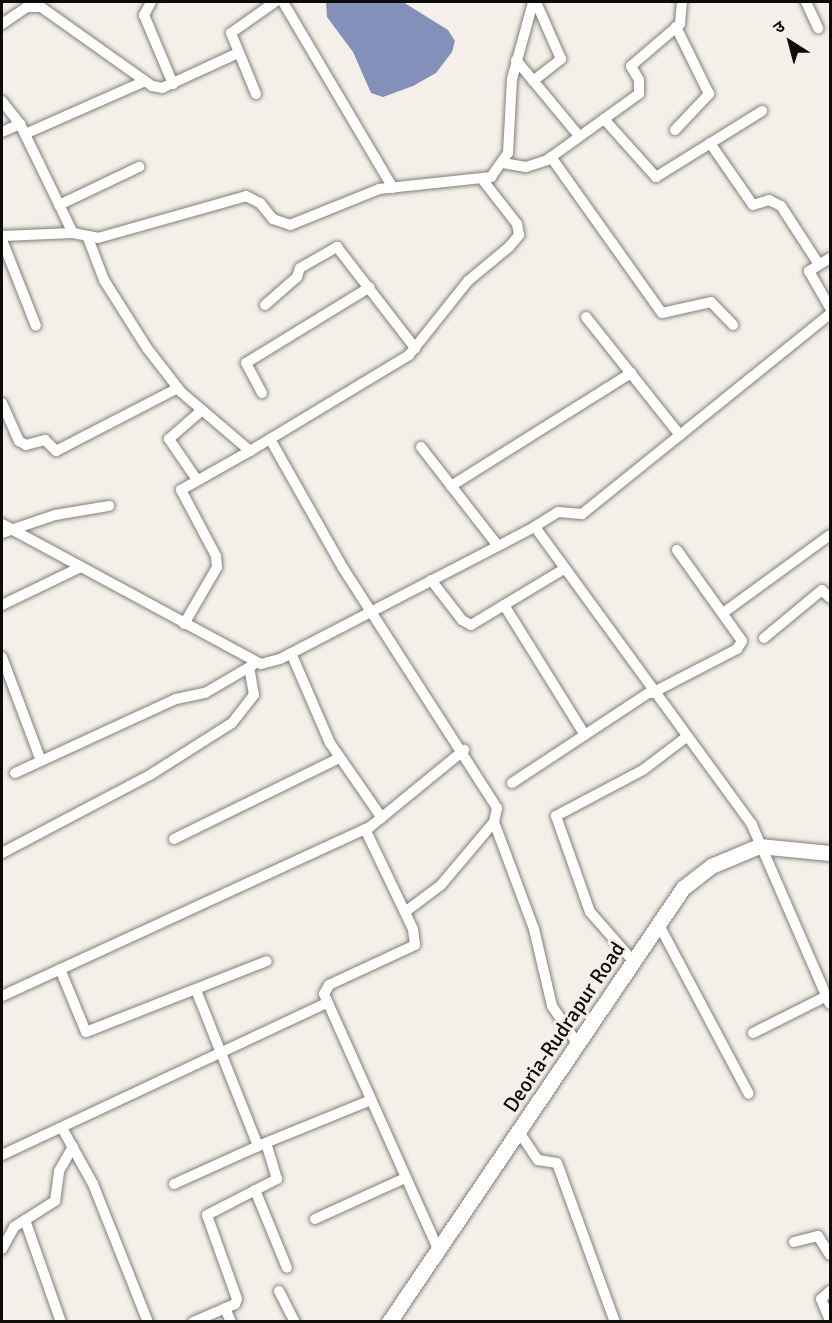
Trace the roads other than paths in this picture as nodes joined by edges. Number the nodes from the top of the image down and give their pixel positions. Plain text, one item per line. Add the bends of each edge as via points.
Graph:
1 (151, 2) edge
2 (275, 2) edge
3 (283, 2) edge
4 (535, 2) edge
5 (682, 2) edge
6 (806, 2) edge
7 (2, 24) edge
8 (676, 27) junction
9 (818, 28) dead end
10 (237, 53) junction
11 (516, 60) junction
12 (145, 81) junction
13 (533, 81) junction
14 (173, 84) junction
15 (256, 94) dead end
16 (2, 101) edge
17 (762, 111) dead end
18 (604, 119) junction
19 (22, 129) junction
20 (675, 130) dead end
21 (2, 132) edge
22 (579, 136) junction
23 (710, 143) junction
24 (551, 157) junction
25 (502, 163) junction
26 (139, 167) dead end
27 (483, 179) junction
28 (393, 188) junction
29 (59, 205) junction
30 (74, 233) junction
31 (2, 238) edge
32 (88, 238) junction
33 (831, 258) edge
34 (818, 263) junction
35 (370, 287) junction
36 (265, 305) dead end
37 (831, 308) edge
38 (831, 314) edge
39 (586, 316) dead end
40 (733, 325) dead end
41 (36, 326) dead end
42 (415, 348) junction
43 (631, 373) junction
44 (178, 388) junction
45 (262, 393) dead end
46 (2, 403) edge
47 (202, 410) junction
48 (680, 435) junction
49 (270, 439) junction
50 (421, 447) dead end
51 (250, 451) junction
52 (197, 480) junction
53 (451, 486) junction
54 (109, 506) dead end
55 (534, 527) junction
56 (5, 529) edge
57 (831, 535) edge
58 (498, 546) junction
59 (677, 550) dead end
60 (81, 567) junction
61 (564, 569) junction
62 (431, 580) junction
63 (831, 598) edge
64 (2, 605) edge
65 (504, 605) junction
66 (370, 612) junction
67 (723, 613) junction
68 (184, 624) junction
69 (764, 638) dead end
70 (291, 653) junction
71 (2, 657) edge
72 (253, 665) junction
73 (651, 693) junction
74 (585, 735) junction
75 (685, 738) junction
76 (464, 750) junction
77 (339, 758) junction
78 (41, 761) junction
79 (15, 773) dead end
80 (512, 783) dead end
81 (382, 818) junction
82 (494, 822) junction
83 (365, 829) junction
84 (174, 839) dead end
85 (759, 846) junction
86 (2, 853) edge
87 (831, 853) edge
88 (405, 912) junction
89 (659, 924) junction
90 (267, 961) dead end
91 (634, 962) junction
92 (60, 969) junction
93 (196, 990) junction
94 (2, 996) edge
95 (829, 1000) edge
96 (327, 1003) junction
97 (753, 1033) dead end
98 (579, 1046) junction
99 (221, 1054) junction
100 (749, 1095) dead end
101 (369, 1101) junction
102 (62, 1128) junction
103 (519, 1132) junction
104 (262, 1146) junction
105 (73, 1147) junction
106 (2, 1155) edge
107 (405, 1178) junction
108 (174, 1184) dead end
109 (255, 1190) junction
110 (315, 1219) dead end
111 (25, 1220) junction
112 (794, 1242) dead end
113 (2, 1249) edge
114 (438, 1249) junction
115 (831, 1255) edge
116 (286, 1268) dead end
117 (279, 1291) dead end
118 (831, 1291) edge
119 (225, 1308) junction
120 (831, 1320) edge
121 (61, 1322) edge
122 (148, 1322) edge
123 (193, 1322) edge
124 (231, 1322) edge
125 (295, 1322) edge
126 (388, 1322) edge
127 (615, 1322) edge

1 - 14 street via 144,15
2 - 10 street via 235,27 231,38
3 - 28 street
4 - 11 street
4 - 13 street via 561,60
5 - 8 street via 683,18
6 - 9 street
7 - 12 street via 27,7 41,7
8 - 18 street via 634,61 639,94
8 - 20 street via 709,94
10 - 14 street
10 - 15 street
11 - 13 street
11 - 25 street via 510,142
12 - 14 street via 162,88
12 - 19 street
13 - 22 street
16 - 19 street
17 - 23 street
18 - 22 street
18 - 23 street via 656,177
19 - 21 street
19 - 29 street
22 - 24 street
23 - 34 street via 753,205 769,200 781,207
24 - 25 street via 526,167
24 - 40 street via 662,313 711,302
25 - 27 street via 496,174
26 - 29 street
27 - 28 street
27 - 42 street via 512,215 519,235 498,258 468,281
28 - 32 street via 290,225 273,219 260,203 246,196 170,220
29 - 30 street
30 - 31 street
30 - 32 street
31 - 41 street
32 - 44 street via 104,280
33 - 34 street
34 - 37 street via 809,271
35 - 36 street via 343,249 333,247 300,268 297,277
35 - 42 street
35 - 45 street via 246,363
38 - 48 street
39 - 43 street
42 - 49 street
43 - 48 street
43 - 53 street
44 - 46 street via 56,451 45,440 26,445 19,441
44 - 47 street
47 - 51 street
47 - 52 street via 169,439
48 - 55 street via 582,514 558,512
49 - 51 street
49 - 66 street
50 - 53 street
51 - 52 street
52 - 68 street via 181,494 216,556 217,567
53 - 58 street
54 - 56 street
55 - 58 street
55 - 61 street
56 - 60 street
57 - 67 street
58 - 62 street
59 - 67 street
60 - 64 street
60 - 68 street
61 - 65 street
61 - 73 street
62 - 65 street via 466,625
62 - 66 street
63 - 69 street via 822,590
65 - 74 street
66 - 70 street
66 - 76 street
67 - 73 street via 741,645
68 - 72 street
70 - 72 street
70 - 77 street
71 - 78 street
72 - 78 street via 205,693 176,699
72 - 86 street via 254,695 232,723 150,775
73 - 74 street
73 - 75 street
74 - 80 street
75 - 85 street via 752,825
75 - 91 street via 643,770 556,816 590,912
76 - 81 street
76 - 82 street via 495,804
77 - 81 street
77 - 84 street
78 - 79 street
81 - 83 street
82 - 88 street via 441,885
82 - 98 street via 534,929 548,995
83 - 88 street
83 - 92 street
85 - 87 main road
85 - 89 main road, Deoria-Rudrapur Road via 697,877 683,888
85 - 95 street
88 - 96 street via 415,945 329,985 324,994
89 - 91 main road, Deoria-Rudrapur Road
89 - 100 street
90 - 93 street
91 - 98 main road, Deoria-Rudrapur Road
92 - 93 street via 86,1032
92 - 94 street
93 - 99 street
95 - 97 street
96 - 99 street
96 - 101 street
98 - 103 main road, Deoria-Rudrapur Road
99 - 102 street
99 - 104 street
101 - 104 street
101 - 107 street
102 - 105 street
102 - 106 street
103 - 114 main road, Deoria-Rudrapur Road
103 - 127 street via 538,1160 557,1162
104 - 108 street
104 - 109 street via 277,1179
105 - 111 street via 59,1171 55,1201
105 - 122 street via 93,1184
107 - 110 street
107 - 114 street
109 - 116 street
109 - 119 street via 207,1215 237,1299
111 - 113 street via 14,1227
111 - 121 street
112 - 115 street via 818,1236
114 - 126 main road, Deoria-Rudrapur Road
117 - 125 street
118 - 120 street via 821,1299
119 - 123 street
119 - 124 street

